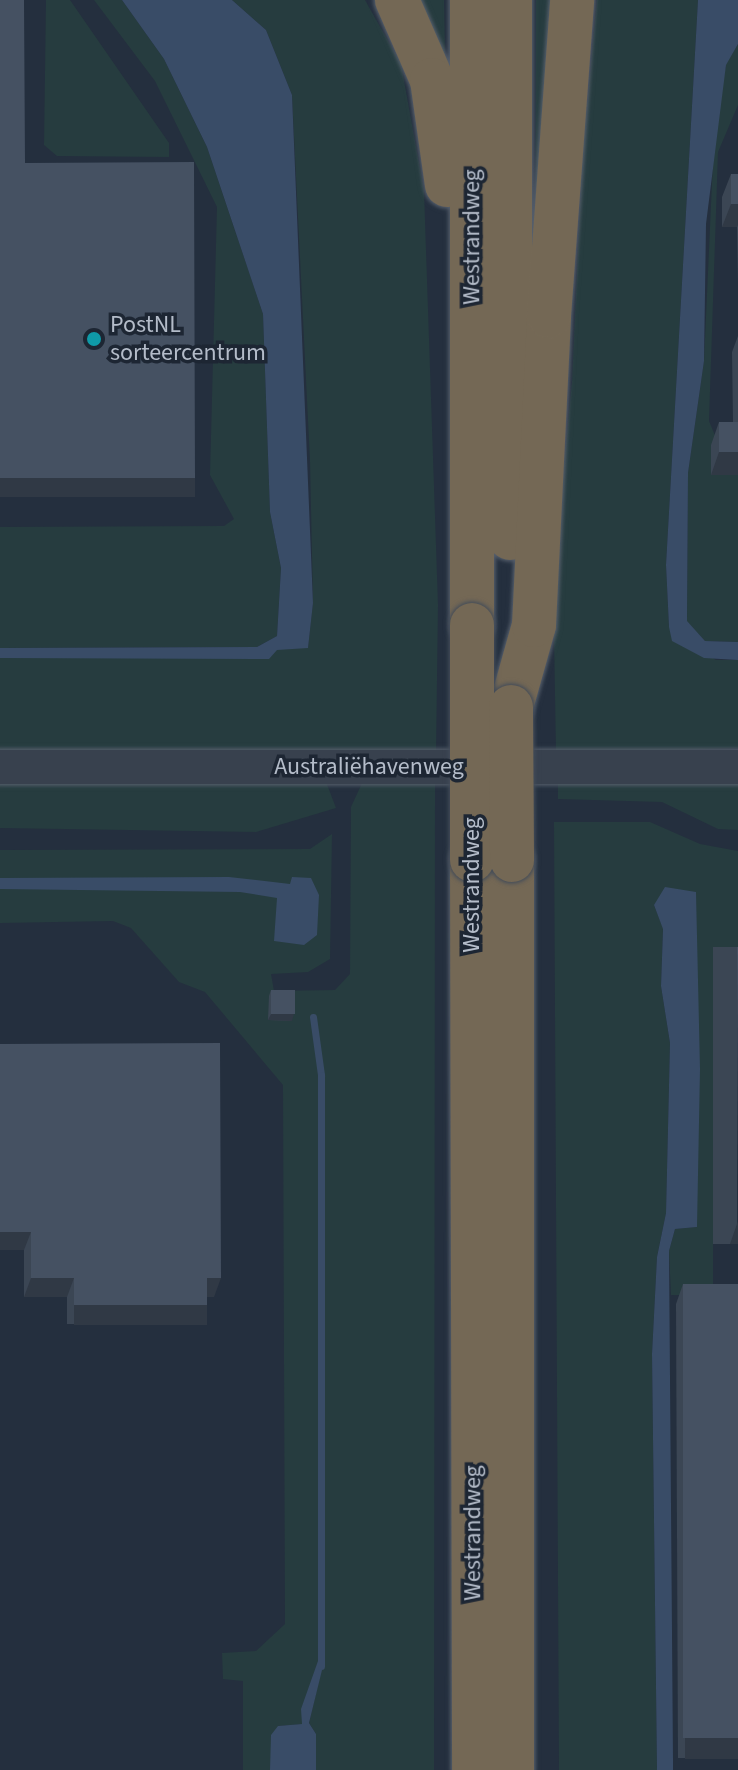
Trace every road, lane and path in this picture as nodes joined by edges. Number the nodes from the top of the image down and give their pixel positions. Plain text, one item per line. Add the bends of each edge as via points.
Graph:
1 (397, 0) edge
2 (472, 0) edge
3 (510, 0) edge
4 (572, 0) edge
5 (472, 487) junction
6 (505, 625) junction
7 (0, 767) edge
8 (738, 767) edge
9 (492, 860) junction
10 (474, 1770) edge
11 (512, 1770) edge

1 - 5 highway via 432,80 441,121
2 - 5 highway, Westrandweg
3 - 6 highway, Westrandweg
4 - 6 highway via 550,301
5 - 6 highway, Westrandweg
6 - 9 highway, Westrandweg, bridge
6 - 9 highway, Westrandweg, bridge via 511,707
7 - 8 street, Australiëhavenweg
9 - 10 highway, Westrandweg
9 - 11 highway, Westrandweg

